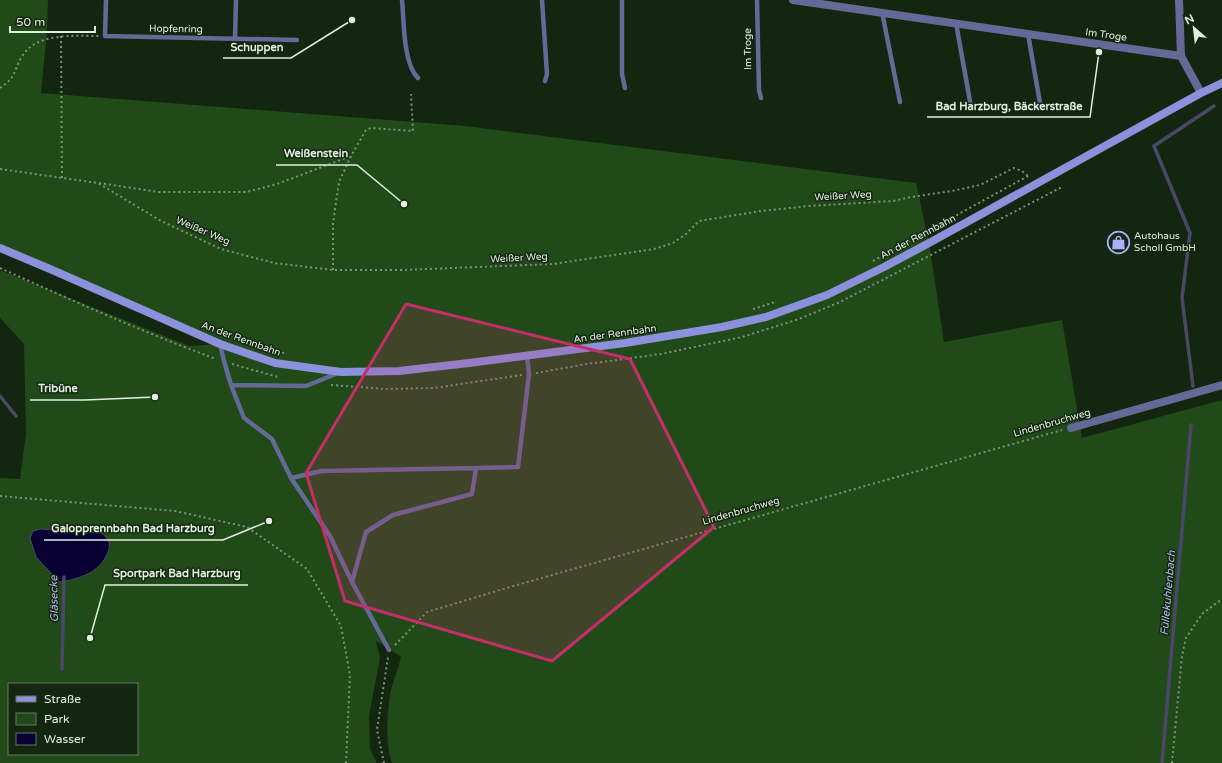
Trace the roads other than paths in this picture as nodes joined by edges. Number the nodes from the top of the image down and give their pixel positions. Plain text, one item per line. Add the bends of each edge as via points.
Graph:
1 (106, 0) edge
2 (236, 0) edge
3 (402, 0) edge
4 (542, 0) edge
5 (622, 0) edge
6 (756, 0) edge
7 (793, 0) edge
8 (1179, 0) edge
9 (882, 12) junction
10 (956, 23) junction
11 (1028, 34) junction
12 (235, 39) junction
13 (297, 40) dead end
14 (1181, 56) junction
15 (418, 78) dead end
16 (545, 81) dead end
17 (1222, 83) edge
18 (625, 88) dead end
19 (1201, 93) junction
20 (761, 98) dead end
21 (900, 102) dead end
22 (1040, 103) dead end
23 (971, 108) dead end
24 (0, 248) edge
25 (220, 344) junction
26 (527, 356) junction
27 (341, 372) junction
28 (231, 385) junction
29 (1222, 385) edge
30 (1071, 428) road end
31 (476, 468) junction
32 (291, 478) junction
33 (352, 582) junction
34 (390, 650) road end

1 - 12 lane, Hopfenring via 105,36
2 - 12 lane
3 - 15 lane via 408,61
4 - 16 lane via 547,74
5 - 18 lane via 622,74
6 - 20 lane, Im Troge via 758,90
7 - 9 street, Im Troge
8 - 14 street
9 - 10 street, Im Troge
9 - 21 lane
10 - 11 street, Im Troge
10 - 23 lane
11 - 14 street, Im Troge
11 - 22 lane
12 - 13 lane, Hopfenring
14 - 19 street
17 - 19 main road, An der Rennbahn
19 - 26 main road, An der Rennbahn via 884,267 827,295 766,317 722,327 625,344
24 - 25 main road, An der Rennbahn
25 - 27 main road, An der Rennbahn via 275,363
25 - 28 lane
26 - 27 main road, An der Rennbahn via 399,370
26 - 31 lane via 529,374 518,467
27 - 28 lane via 306,386
28 - 32 lane via 244,418 272,439
29 - 30 street, Lindenbruchweg
31 - 32 lane via 322,471
31 - 33 lane via 472,494 393,515 366,532
32 - 33 lane via 330,536
33 - 34 lane

